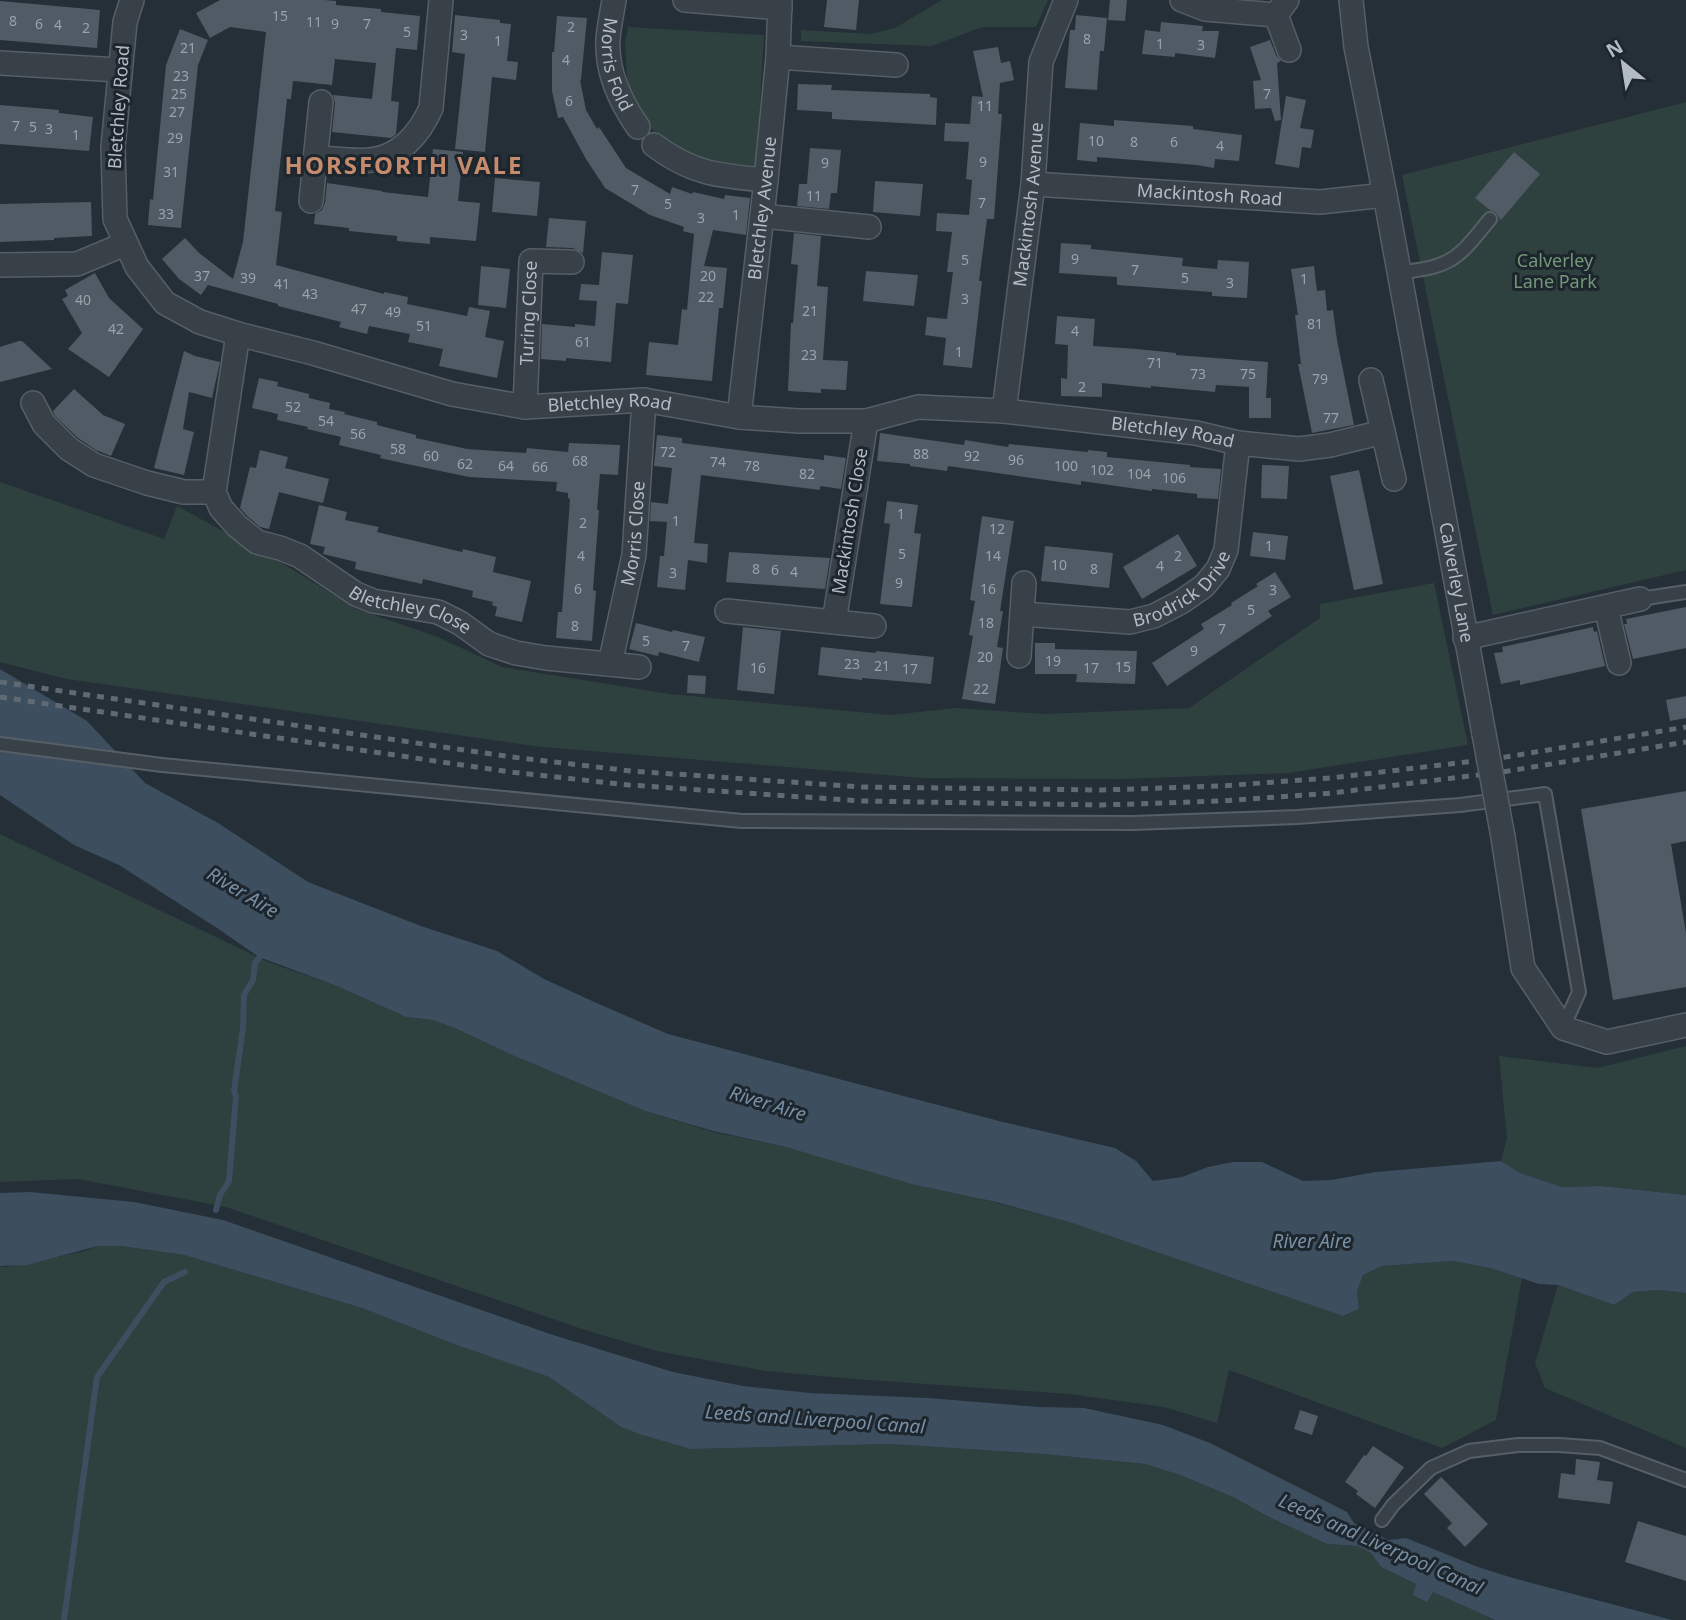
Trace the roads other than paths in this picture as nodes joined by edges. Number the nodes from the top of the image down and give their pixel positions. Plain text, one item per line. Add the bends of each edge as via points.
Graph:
1 (132, 0) edge
2 (441, 0) edge
3 (614, 0) edge
4 (685, 0) edge
5 (1066, 0) edge
6 (1182, 0) edge
7 (1351, 0) edge
8 (780, 4) edge
9 (1281, 8) edge
10 (1289, 50) dead end
11 (778, 57) junction
12 (0, 64) edge
13 (896, 65) dead end
14 (119, 70) junction
15 (321, 103) dead end
16 (638, 127) dead end
17 (654, 145) dead end
18 (315, 158) junction
19 (766, 180) junction
20 (1033, 184) junction
21 (1385, 195) junction
22 (311, 201) dead end
23 (762, 216) junction
24 (1490, 219) dead end
25 (869, 228) dead end
26 (125, 244) junction
27 (572, 262) dead end
28 (0, 265) edge
29 (1399, 273) junction
30 (238, 334) junction
31 (1371, 380) dead end
32 (644, 400) junction
33 (33, 402) dead end
34 (525, 407) junction
35 (1004, 411) junction
36 (739, 417) junction
37 (866, 421) junction
38 (1383, 432) junction
39 (1238, 443) junction
40 (1394, 479) dead end
41 (214, 492) junction
42 (1024, 583) dead end
43 (1686, 592) edge
44 (1640, 599) joint
45 (1606, 607) junction
46 (727, 611) dead end
47 (1022, 614) junction
48 (834, 622) junction
49 (874, 626) dead end
50 (1465, 638) junction
51 (1019, 656) dead end
52 (1619, 663) dead end
53 (610, 664) junction
54 (639, 667) dead end
55 (0, 744) edge
56 (1686, 1025) edge
57 (1563, 1028) junction
58 (1686, 1480) edge
59 (1382, 1520) dead end

1 - 14 street, Bletchley Road
2 - 18 street via 431,108 414,136 395,151 372,160
3 - 16 street, Morris Fold via 608,38 611,67 619,94
4 - 8 street
5 - 20 street, Mackintosh Avenue via 1041,62
6 - 9 street via 1205,9
7 - 21 street, Calverley Lane
8 - 11 street, Bletchley Avenue
9 - 10 street
11 - 13 street
11 - 19 street, Bletchley Avenue
12 - 14 street
14 - 26 street, Bletchley Road via 113,159 115,219
15 - 18 street
17 - 19 street via 703,172
18 - 22 street
19 - 23 street, Bletchley Avenue
20 - 21 street, Mackintosh Road via 1320,202
20 - 35 street, Mackintosh Avenue
21 - 29 street, Calverley Lane
23 - 25 street
23 - 36 street, Bletchley Avenue
24 - 29 lane via 1449,260
26 - 28 street via 77,264
26 - 30 street, Bletchley Road via 165,303 200,322
27 - 34 street, Turing Close via 531,261
29 - 50 street, Calverley Lane
30 - 34 street, Bletchley Road via 452,394
30 - 41 street
31 - 38 street
32 - 34 street, Bletchley Road
32 - 36 street, Bletchley Road
32 - 53 street, Morris Close via 635,555
33 - 41 street via 44,424 94,465 184,492
35 - 37 street, Bletchley Road via 918,407
35 - 39 street, Bletchley Road via 1196,433
36 - 37 street, Bletchley Road
37 - 48 street, Mackintosh Close
38 - 39 street, Bletchley Road via 1299,449
38 - 40 street
39 - 47 street, Brodrick Drive via 1227,550 1203,586 1154,617 1130,622
41 - 53 street, Bletchley Close via 221,508 257,542 300,556 356,594 438,612 489,644 516,653
42 - 47 street
43 - 44 lane
44 - 45 street
45 - 50 street
45 - 52 street
46 - 48 street
47 - 51 street
48 - 49 street
50 - 57 street, Calverley Lane, bridge via 1523,968
53 - 54 street, Bletchley Close
55 - 57 lane via 162,765 742,821 1133,823 1297,817 1545,794 1579,992
56 - 57 street via 1606,1042
58 - 59 lane via 1600,1448 1559,1444 1469,1451 1432,1468

